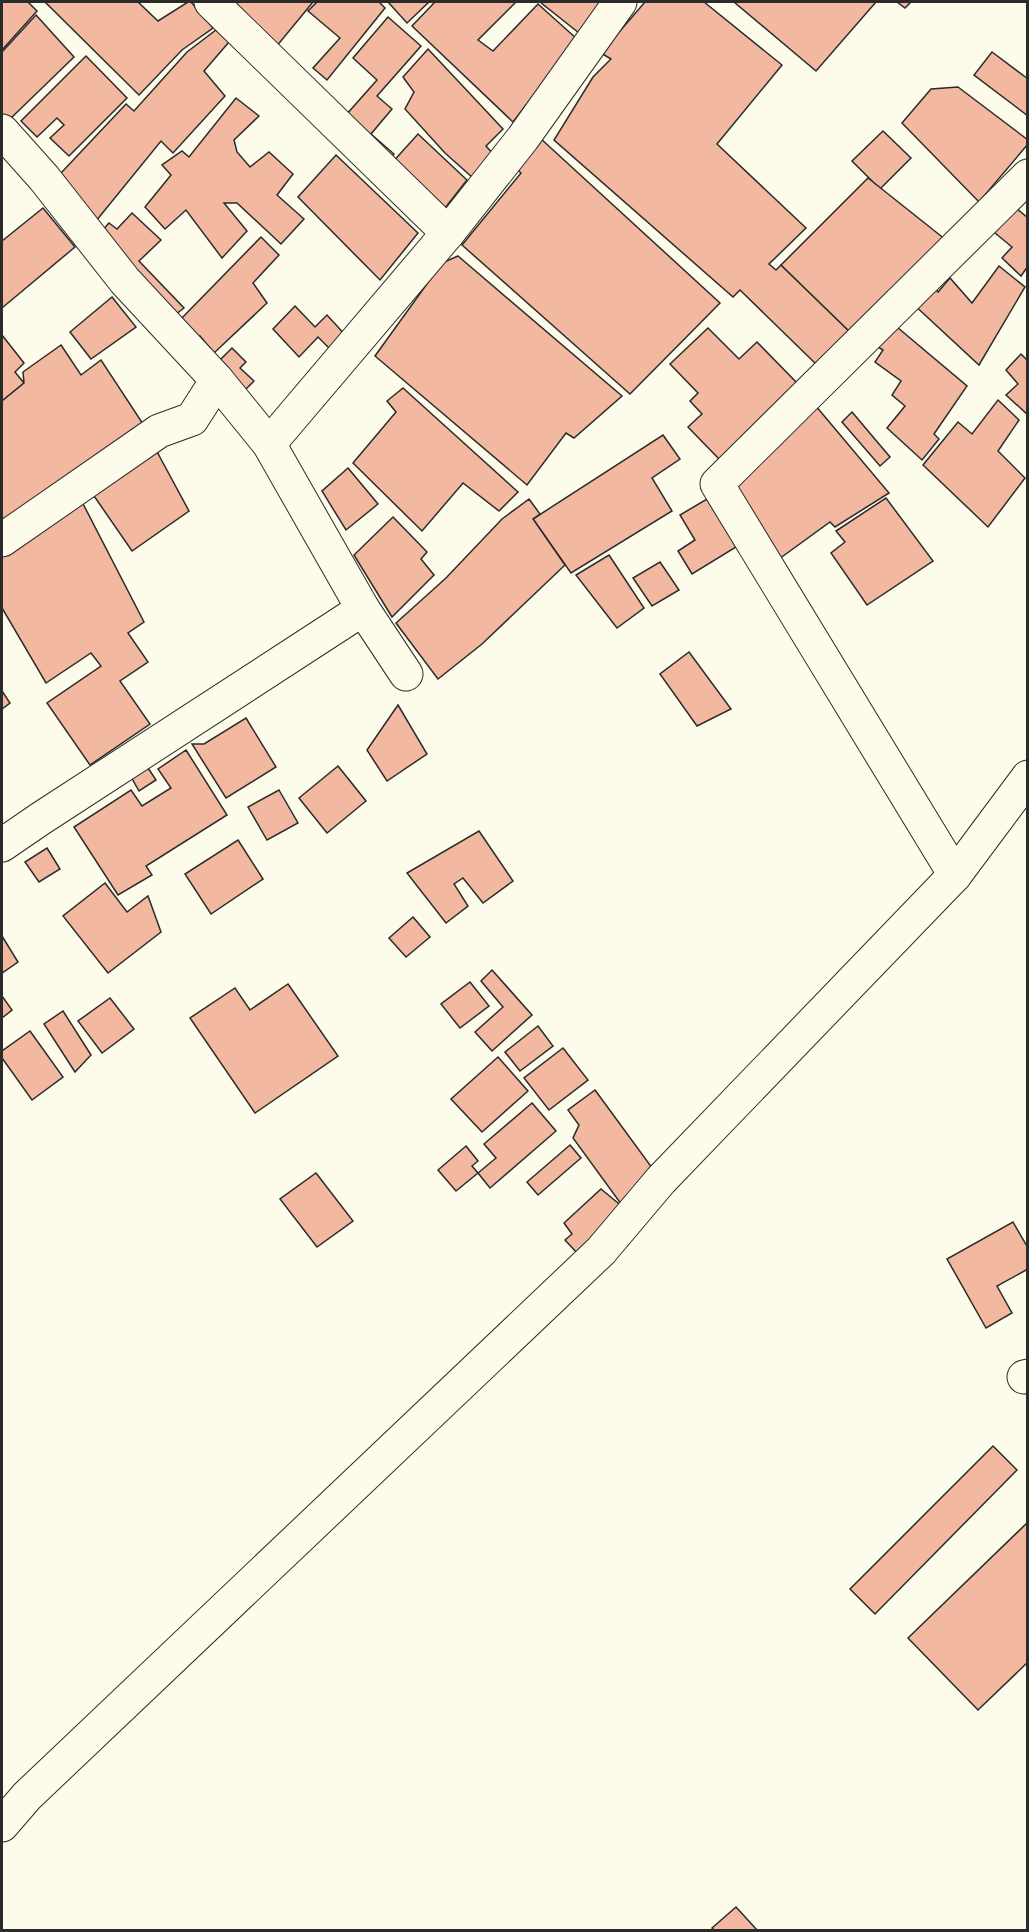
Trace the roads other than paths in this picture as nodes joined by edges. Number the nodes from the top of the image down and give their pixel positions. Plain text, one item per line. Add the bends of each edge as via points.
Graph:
1 (211, 2) edge
2 (620, 2) edge
3 (2, 131) edge
4 (1028, 176) edge
5 (448, 232) junction
6 (217, 380) junction
7 (269, 444) junction
8 (2, 540) edge
9 (363, 609) junction
10 (406, 674) dead end
11 (1028, 777) edge
12 (2, 845) edge
13 (955, 875) junction
14 (2, 1825) edge

1 - 5 street
2 - 5 street via 523,138
3 - 6 street via 125,280
4 - 13 street via 717,484
5 - 7 street
6 - 7 street
6 - 8 street via 192,419 159,431
7 - 9 street
9 - 10 street
9 - 12 street
11 - 13 street
13 - 14 street via 661,1180 601,1251 27,1796

